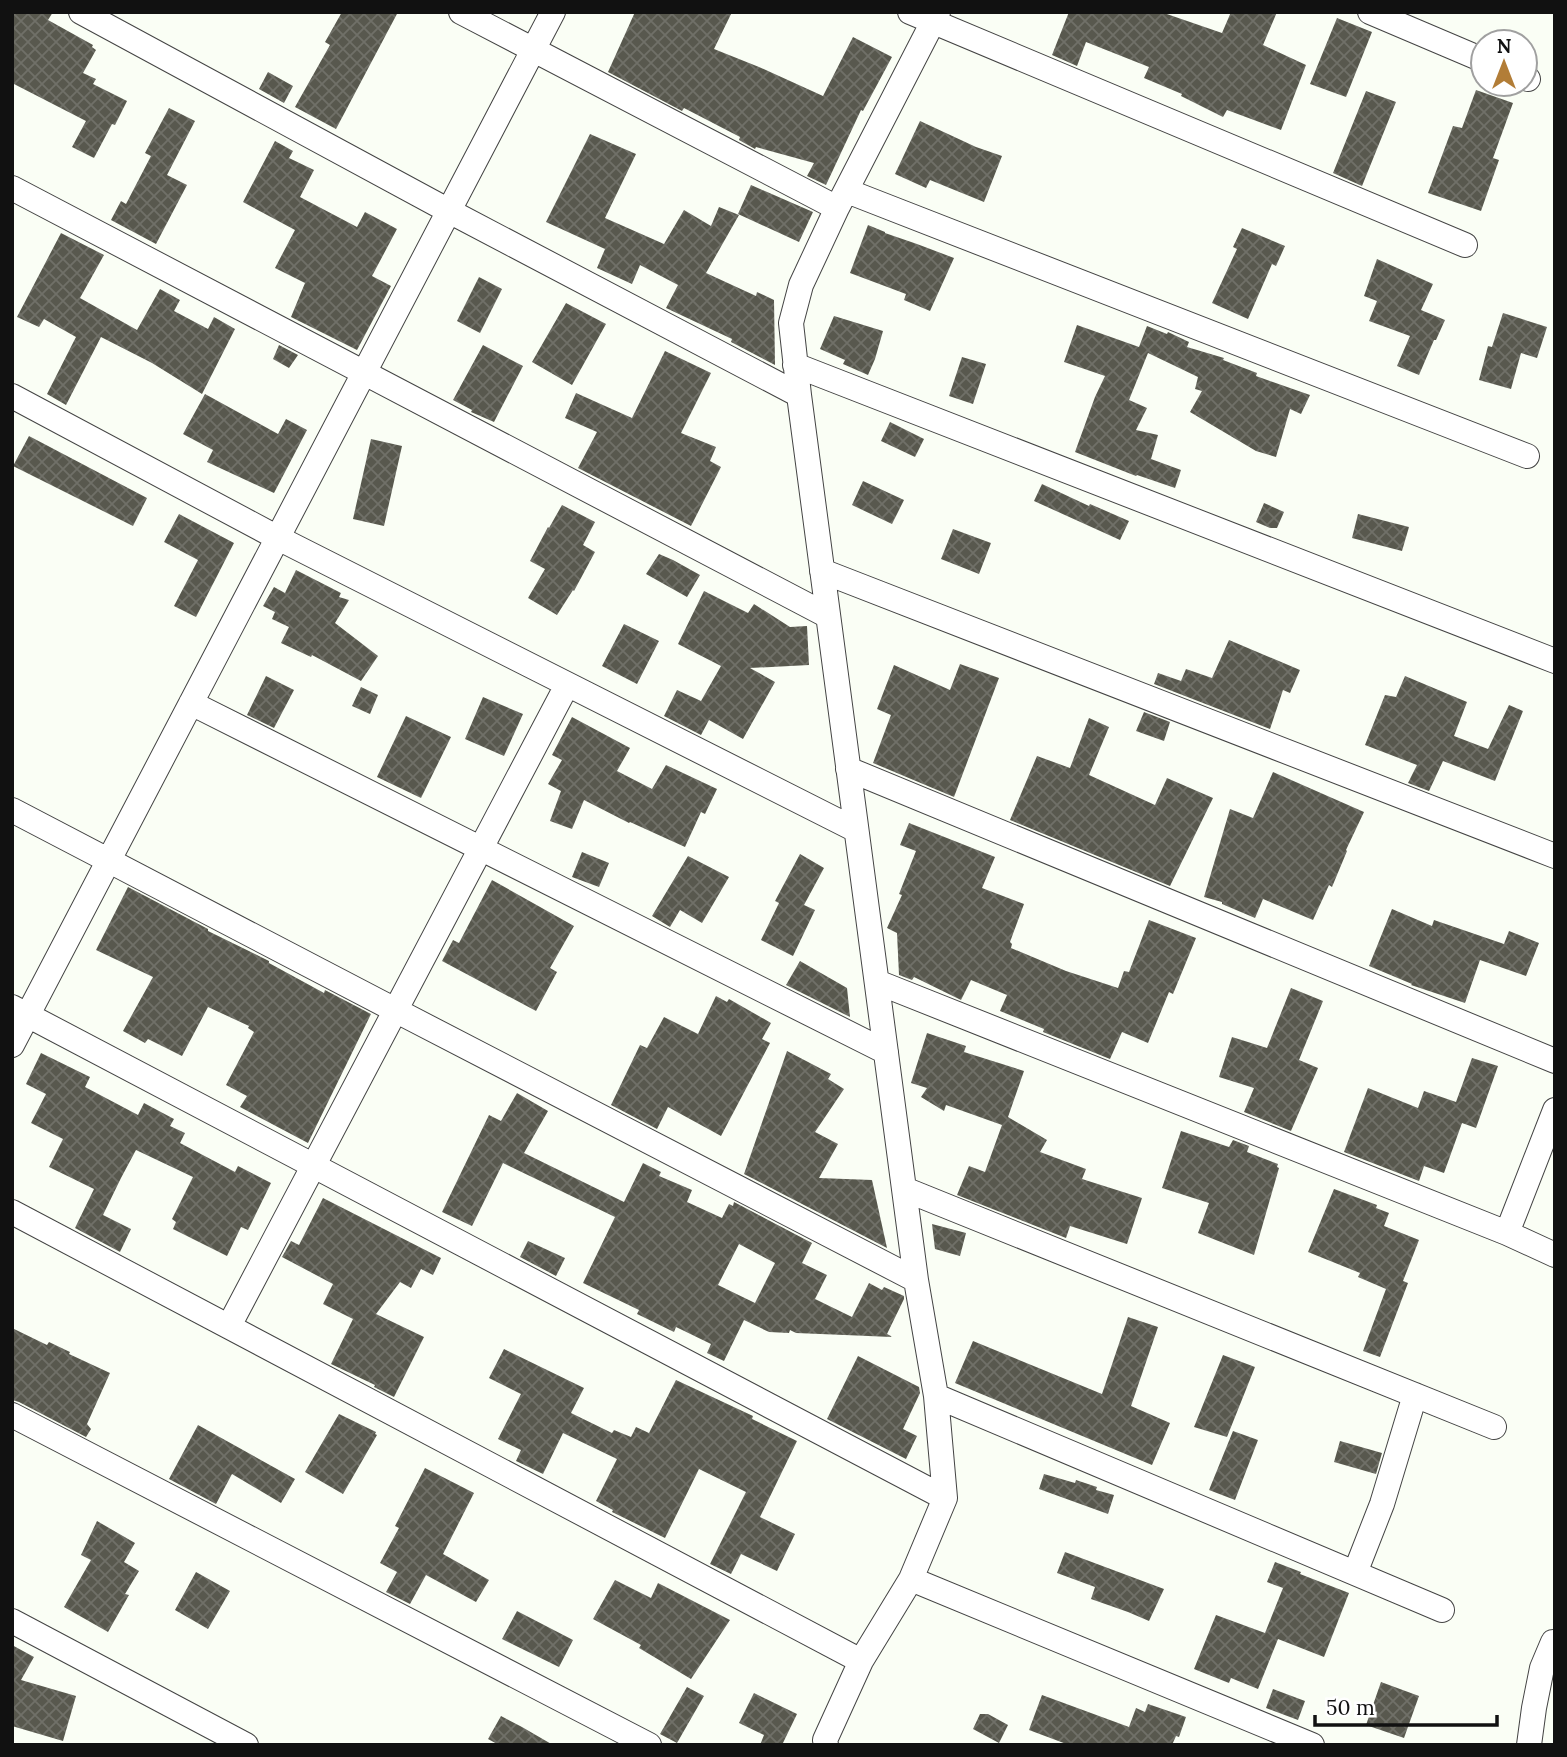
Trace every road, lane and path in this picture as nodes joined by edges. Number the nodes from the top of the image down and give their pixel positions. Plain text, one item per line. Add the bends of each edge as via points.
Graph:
1 (81, 12) edge
2 (461, 12) edge
3 (554, 12) edge
4 (910, 12) edge
5 (1370, 12) edge
6 (936, 17) edge
7 (534, 50) junction
8 (1469, 54) edge
9 (12, 188) edge
10 (842, 199) junction
11 (449, 211) junction
12 (1465, 245) dead end
13 (795, 365) junction
14 (365, 373) junction
15 (799, 395) junction
16 (12, 396) edge
17 (1527, 456) dead end
18 (278, 538) junction
19 (822, 571) junction
20 (828, 616) junction
21 (1555, 661) edge
22 (567, 685) junction
23 (191, 703) junction
24 (848, 769) junction
25 (12, 810) edge
26 (856, 830) junction
27 (480, 849) junction
28 (1555, 856) edge
29 (109, 860) junction
30 (877, 982) junction
31 (395, 1010) junction
32 (20, 1011) edge
33 (12, 1045) edge
34 (886, 1052) junction
35 (1555, 1061) edge
36 (1555, 1110) edge
37 (313, 1166) junction
38 (904, 1189) junction
39 (12, 1212) edge
40 (1507, 1233) junction
41 (1555, 1255) edge
42 (916, 1280) junction
43 (229, 1326) junction
44 (1415, 1395) junction
45 (936, 1396) junction
46 (12, 1415) edge
47 (1494, 1427) dead end
48 (945, 1498) junction
49 (1355, 1573) junction
50 (911, 1579) junction
51 (1442, 1610) dead end
52 (12, 1621) edge
53 (1555, 1642) edge
54 (861, 1661) junction
55 (246, 1745) edge
56 (649, 1745) edge
57 (826, 1745) edge
58 (1312, 1745) edge
59 (1529, 1745) edge

1 - 11 street
2 - 7 street
3 - 7 street
4 - 6 street
5 - 8 street
6 - 10 street
6 - 12 street
7 - 10 street
7 - 11 street
9 - 14 street
10 - 13 street via 801,285 791,323
10 - 17 street
11 - 14 street
11 - 15 street
13 - 15 street
13 - 21 street
14 - 18 street
14 - 20 street
15 - 19 street
16 - 18 street
18 - 22 street
18 - 23 street
19 - 20 street
19 - 28 street
20 - 24 street
22 - 26 street
22 - 27 street
23 - 27 street
23 - 29 street
24 - 26 street
24 - 35 street
25 - 29 street
26 - 30 street
27 - 31 street
27 - 34 street
29 - 31 street
29 - 32 street
30 - 34 street
30 - 40 street
31 - 37 street
31 - 42 street
32 - 33 street
32 - 37 street
34 - 38 street
36 - 40 street
37 - 43 street
37 - 48 street
38 - 42 street
38 - 44 street
39 - 43 street
40 - 41 street
42 - 45 street
43 - 54 street
44 - 47 street
44 - 49 street via 1382,1504
45 - 48 street
45 - 49 street
46 - 56 street
48 - 50 street
49 - 51 street
50 - 54 street
50 - 58 street
52 - 55 street
53 - 59 street via 1542,1668
54 - 57 street

